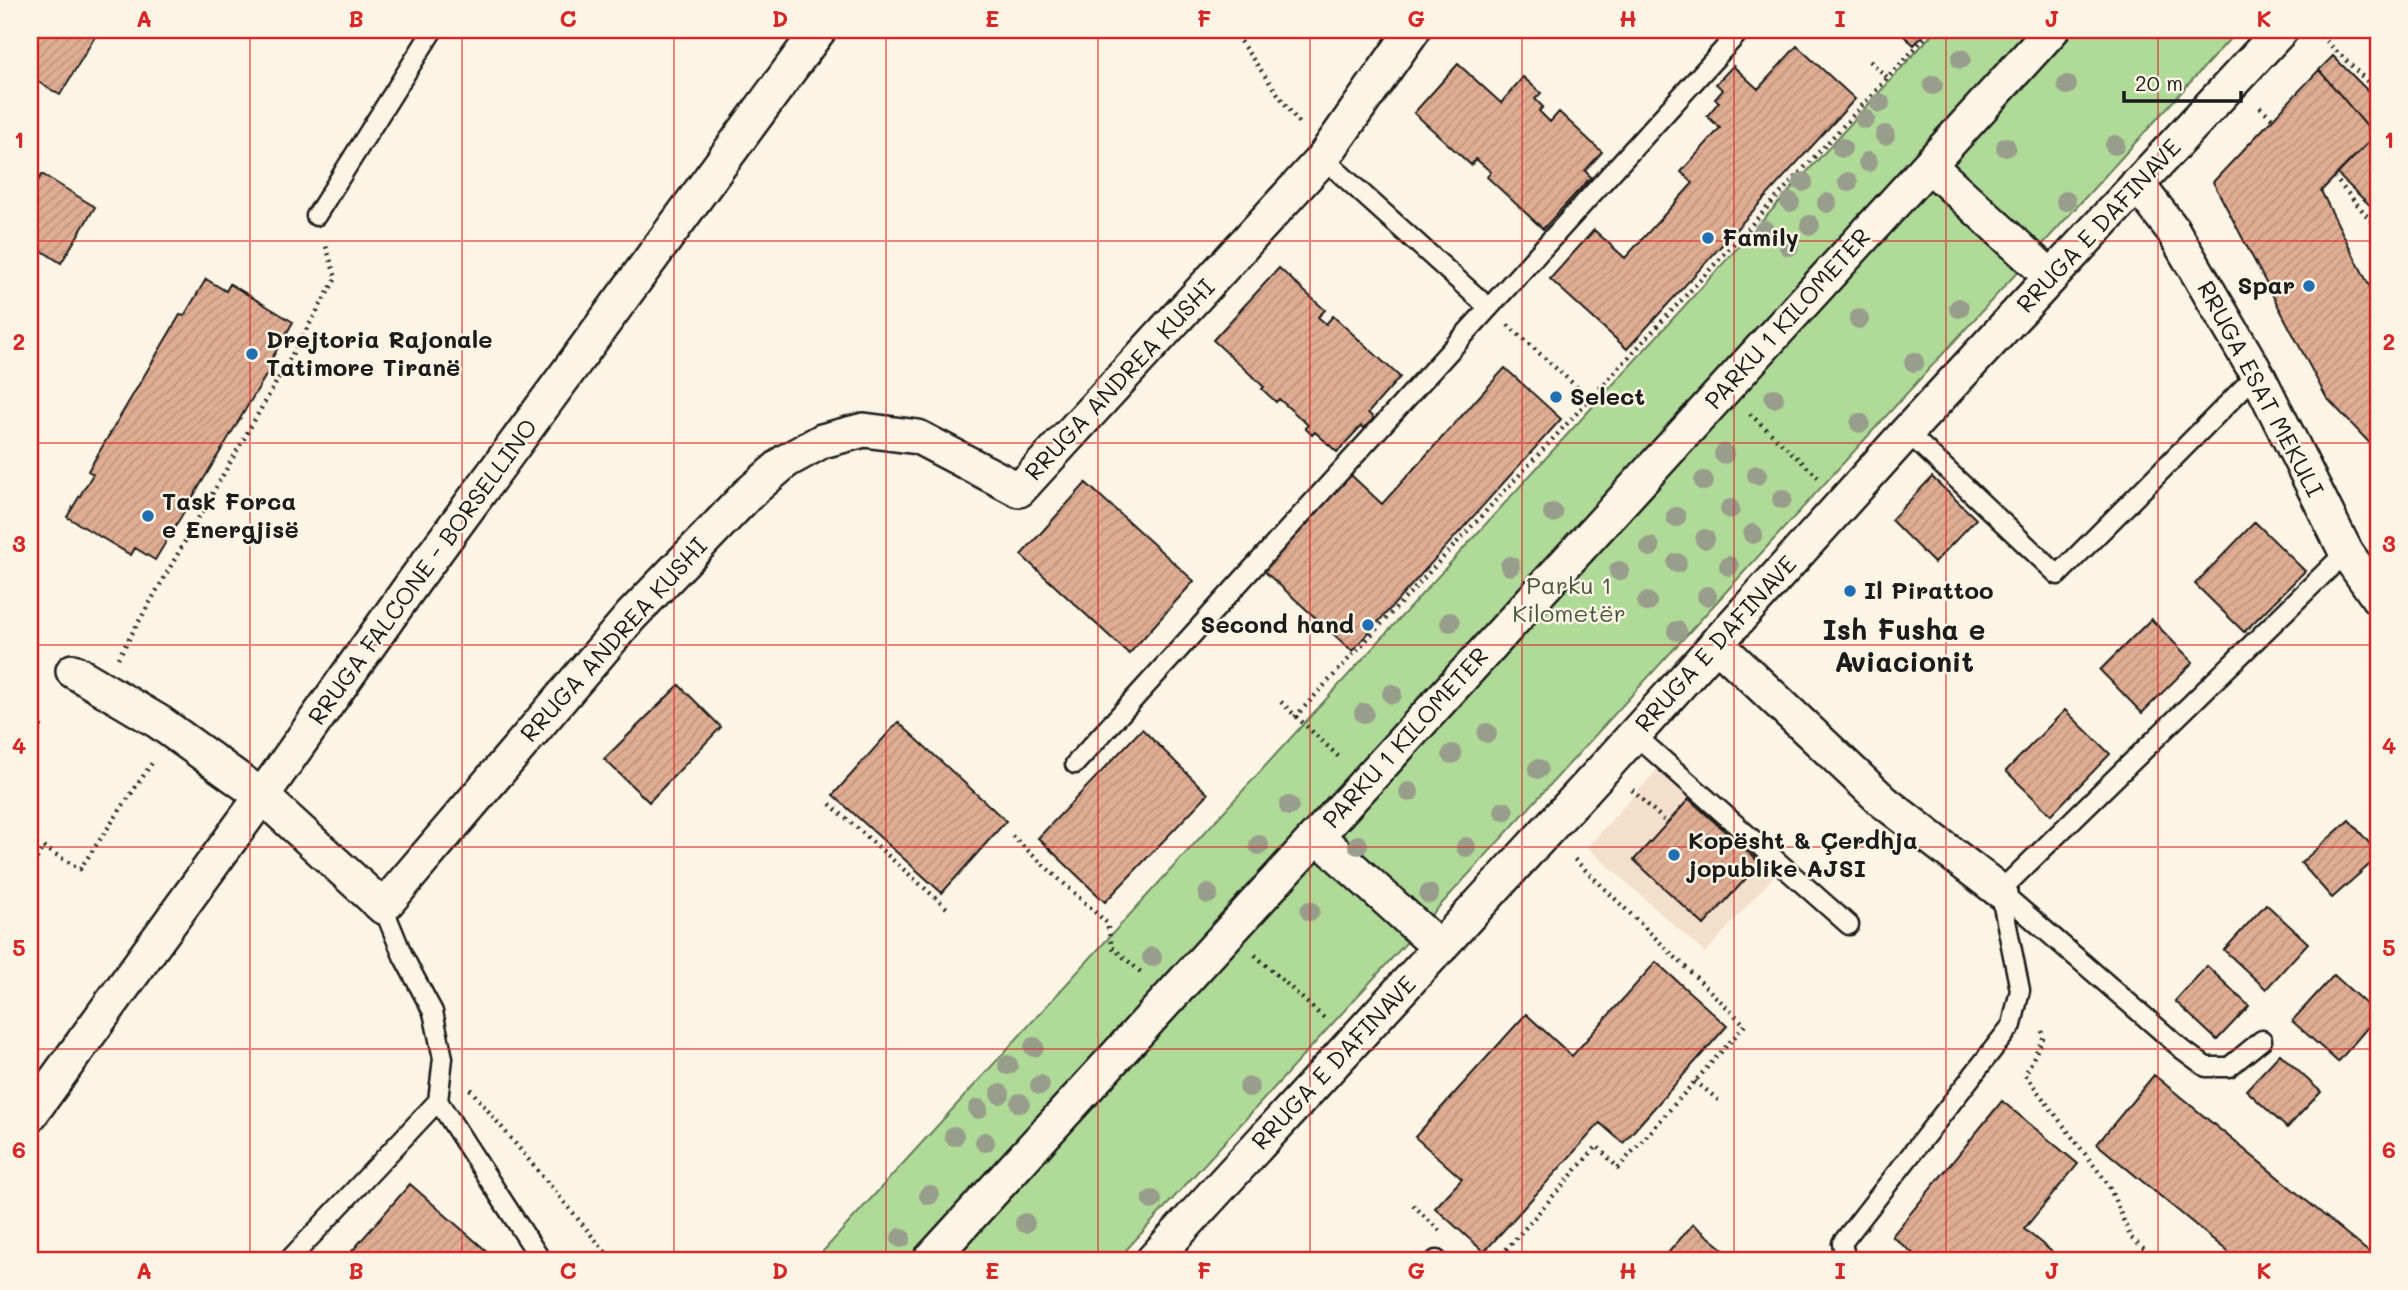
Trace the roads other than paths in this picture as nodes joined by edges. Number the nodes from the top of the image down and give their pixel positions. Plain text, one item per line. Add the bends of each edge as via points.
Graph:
1 (433, 30) edge
2 (819, 30) edge
3 (1413, 30) edge
4 (1741, 30) edge
5 (2052, 30) edge
6 (2281, 30) edge
7 (1323, 158) junction
8 (1929, 165) junction
9 (2137, 184) junction
10 (316, 216) road end
11 (2051, 277) junction
12 (1489, 308) junction
13 (2257, 374) junction
14 (1907, 432) junction
15 (2346, 552) junction
16 (2375, 589) edge
17 (1716, 643) junction
18 (87, 679) road end
19 (1635, 735) junction
20 (1075, 764) dead end
21 (262, 796) junction
22 (1317, 836) junction
23 (2000, 891) junction
24 (383, 907) junction
25 (1849, 925) dead end
26 (1440, 948) junction
27 (2262, 1040) dead end
28 (438, 1101) junction
29 (30, 1115) edge
30 (289, 1260) edge
31 (541, 1260) edge
32 (930, 1260) edge
33 (1153, 1260) edge
34 (1846, 1260) edge

1 - 10 lane
2 - 21 street, RRUGA FALCONE - BORSELLINO
3 - 7 street, RRUGA ANDREA KUSHI
4 - 12 lane
5 - 8 street, PARKU 1 KILOMETER
6 - 9 street, RRUGA E DAFINAVE
7 - 12 lane
7 - 24 street, RRUGA ANDREA KUSHI via 1019,490 918,437 864,430 822,441 786,461 748,494 631,616
8 - 11 street
8 - 22 street, PARKU 1 KILOMETER
9 - 11 street, RRUGA E DAFINAVE
9 - 13 street, RRUGA ESAT MEKULI via 2172,229
11 - 14 street, RRUGA E DAFINAVE
12 - 20 lane
13 - 14 lane via 2058,575
13 - 15 street, RRUGA ESAT MEKULI
14 - 17 street, RRUGA E DAFINAVE
15 - 16 street, RRUGA ESAT MEKULI
15 - 23 lane
17 - 19 street, RRUGA E DAFINAVE
17 - 23 street via 1884,803
18 - 21 street via 173,732
19 - 25 lane
19 - 26 street, RRUGA E DAFINAVE
21 - 24 street
21 - 29 street, RRUGA FALCONE - BORSELLINO
22 - 26 street
22 - 32 street, PARKU 1 KILOMETER
23 - 27 lane via 2206,1067 2229,1067
23 - 34 lane via 2020,989 2012,1025 1842,1243
24 - 28 lane via 433,1012 443,1058
26 - 33 street, RRUGA E DAFINAVE
28 - 30 lane
28 - 31 lane

